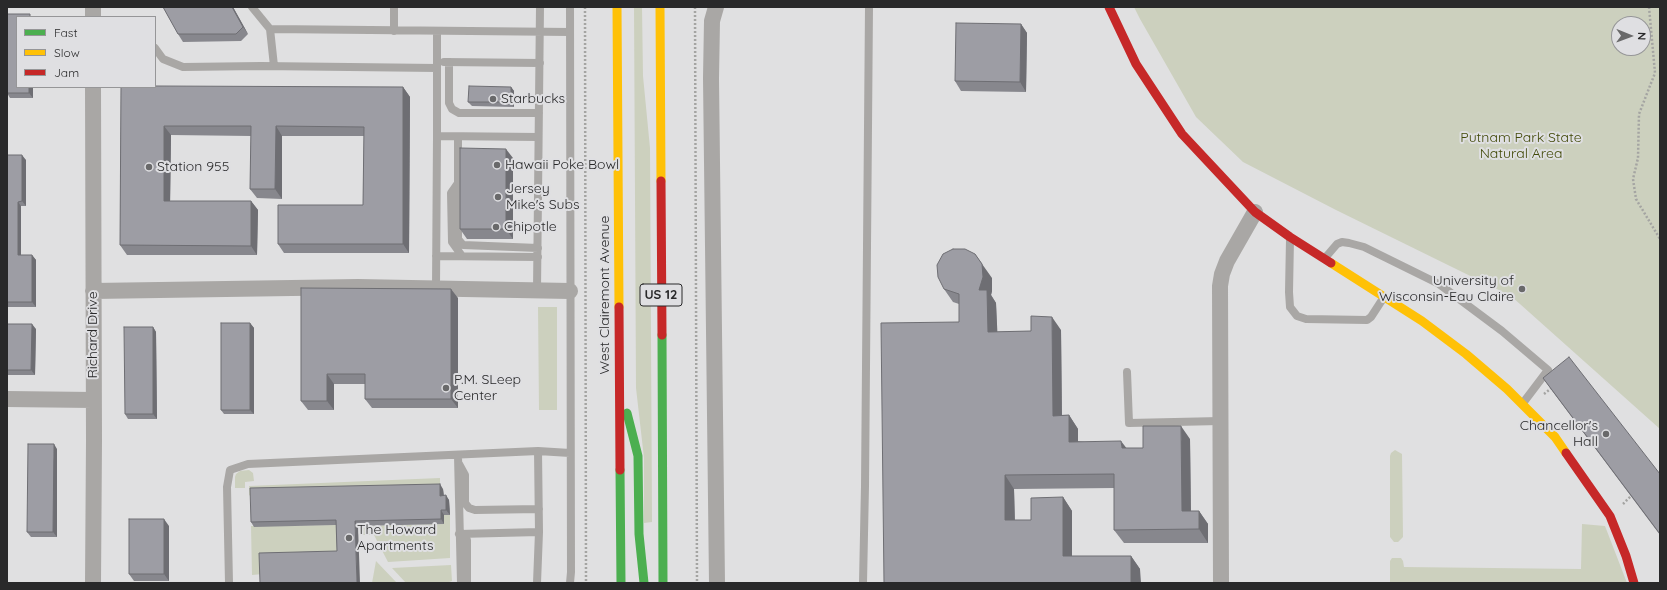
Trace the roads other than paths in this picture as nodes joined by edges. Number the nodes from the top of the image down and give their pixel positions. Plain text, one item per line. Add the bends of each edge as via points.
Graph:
1 (252, 7) edge
2 (394, 7) edge
3 (540, 7) edge
4 (570, 7) edge
5 (617, 7) edge
6 (660, 7) edge
7 (716, 7) edge
8 (869, 7) edge
9 (1109, 7) edge
10 (270, 29) junction
11 (394, 30) junction
12 (437, 31) junction
13 (540, 32) junction
14 (570, 32) junction
15 (156, 49) edge
16 (449, 62) junction
17 (540, 63) junction
18 (437, 65) junction
19 (274, 66) junction
20 (93, 88) edge
21 (652, 96) dead end
22 (539, 113) junction
23 (660, 133) junction
24 (437, 136) junction
25 (458, 137) junction
26 (538, 137) junction
27 (458, 184) junction
28 (1255, 212) junction
29 (1290, 237) junction
30 (538, 252) junction
31 (436, 256) junction
32 (462, 256) junction
33 (1325, 258) junction
34 (436, 288) junction
35 (537, 290) junction
36 (93, 291) junction
37 (570, 291) junction
38 (1384, 297) junction
39 (1127, 372) dead end
40 (619, 385) junction
41 (7, 399) edge
42 (93, 400) junction
43 (1523, 403) junction
44 (1220, 421) junction
45 (538, 451) junction
46 (570, 453) junction
47 (458, 460) junction
48 (539, 509) junction
49 (539, 532) junction
50 (459, 534) junction
51 (93, 583) edge
52 (229, 583) edge
53 (461, 583) edge
54 (467, 583) edge
55 (537, 583) edge
56 (570, 583) edge
57 (621, 583) edge
58 (644, 583) edge
59 (663, 583) edge
60 (717, 583) edge
61 (863, 583) edge
62 (1221, 583) edge
63 (1634, 583) edge

1 - 10 lane
2 - 11 lane
3 - 13 lane
4 - 14 lane
5 - 40 main road, West Clairemont Avenue
6 - 23 main road, US 12
7 - 60 street via 712,21 711,78
8 - 61 lane
9 - 28 main road via 1136,64 1182,134
10 - 11 lane
10 - 19 lane
11 - 12 lane
12 - 13 lane
12 - 18 lane
13 - 14 lane
13 - 17 lane
14 - 37 lane
15 - 19 lane via 163,59 183,67
16 - 17 lane
16 - 18 lane
16 - 22 lane via 449,103 452,109 471,114
17 - 22 lane
18 - 19 lane
18 - 24 lane
20 - 36 street, Richard Drive
21 - 23 main road
22 - 26 lane
23 - 59 main road, US 12
24 - 25 lane
24 - 31 lane
25 - 26 lane
25 - 27 lane
26 - 30 lane
27 - 30 lane via 458,239 463,245
27 - 32 lane via 451,193 452,242
28 - 29 main road
28 - 44 street via 1222,274
29 - 33 main road
29 - 38 lane via 1288,292 1290,307 1297,316 1306,319 1367,320 1372,317
30 - 32 lane
30 - 35 lane
31 - 32 lane
31 - 34 lane
33 - 38 main road
33 - 43 lane via 1337,244 1348,242 1364,247 1439,284 1502,331 1548,370
34 - 35 street
34 - 36 street via 294,287
35 - 37 street
36 - 42 street, Richard Drive
37 - 46 lane
38 - 43 main road via 1466,354
39 - 44 lane via 1129,423
40 - 57 main road, West Clairemont Avenue
40 - 58 main road via 638,456 639,534
41 - 42 street
42 - 51 street, Richard Drive
43 - 63 main road via 1555,437 1610,516
44 - 62 street
45 - 46 lane
45 - 47 lane
45 - 48 lane
46 - 56 lane
47 - 48 lane via 465,475 466,503 469,508
47 - 50 lane
47 - 52 lane via 248,464 230,470 227,487
48 - 49 lane
49 - 50 lane
49 - 55 lane
50 - 53 lane
50 - 54 lane via 467,540

